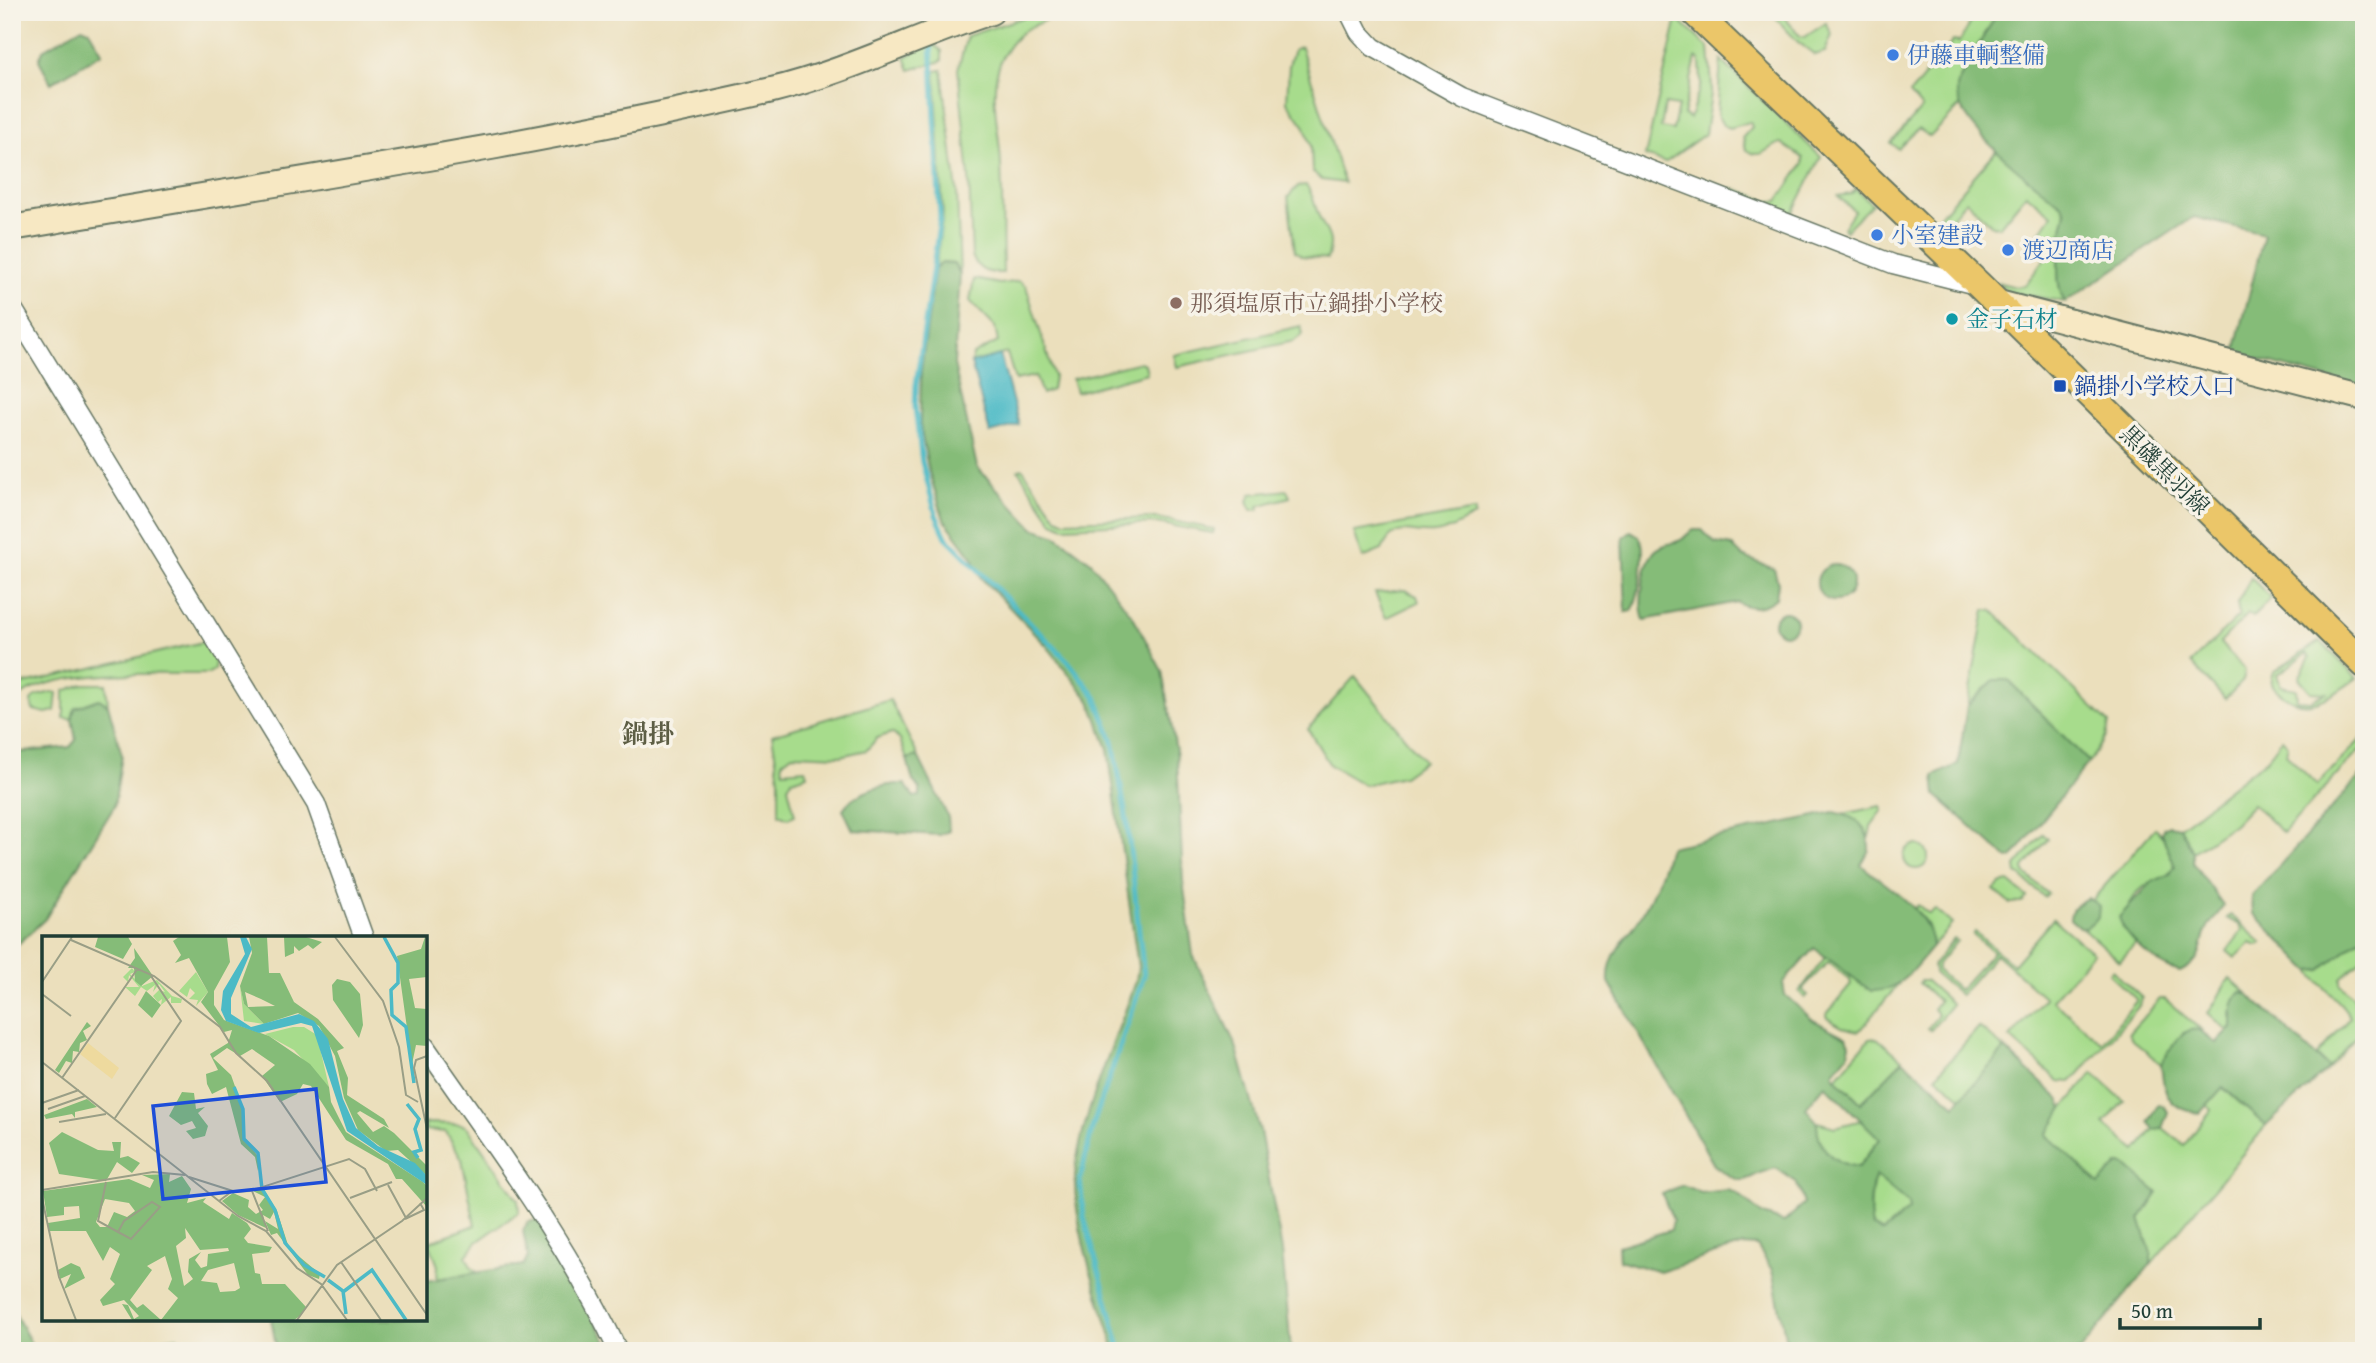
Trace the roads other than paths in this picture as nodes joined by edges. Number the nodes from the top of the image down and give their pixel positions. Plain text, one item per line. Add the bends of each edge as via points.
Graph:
1 (991, 12) edge
2 (1349, 12) edge
3 (1694, 12) edge
4 (12, 228) edge
5 (1988, 294) junction
6 (12, 307) edge
7 (2364, 398) edge
8 (2364, 664) edge
9 (363, 936) edge
10 (427, 1049) edge
11 (618, 1351) edge

1 - 4 street via 774,89 509,142
2 - 5 street via 1359,33 1373,47 1462,97 1893,264
3 - 5 main road, 黒磯黒羽線
5 - 7 street
5 - 8 main road, 黒磯黒羽線
6 - 9 street via 316,804
10 - 11 street via 539,1210 594,1300

